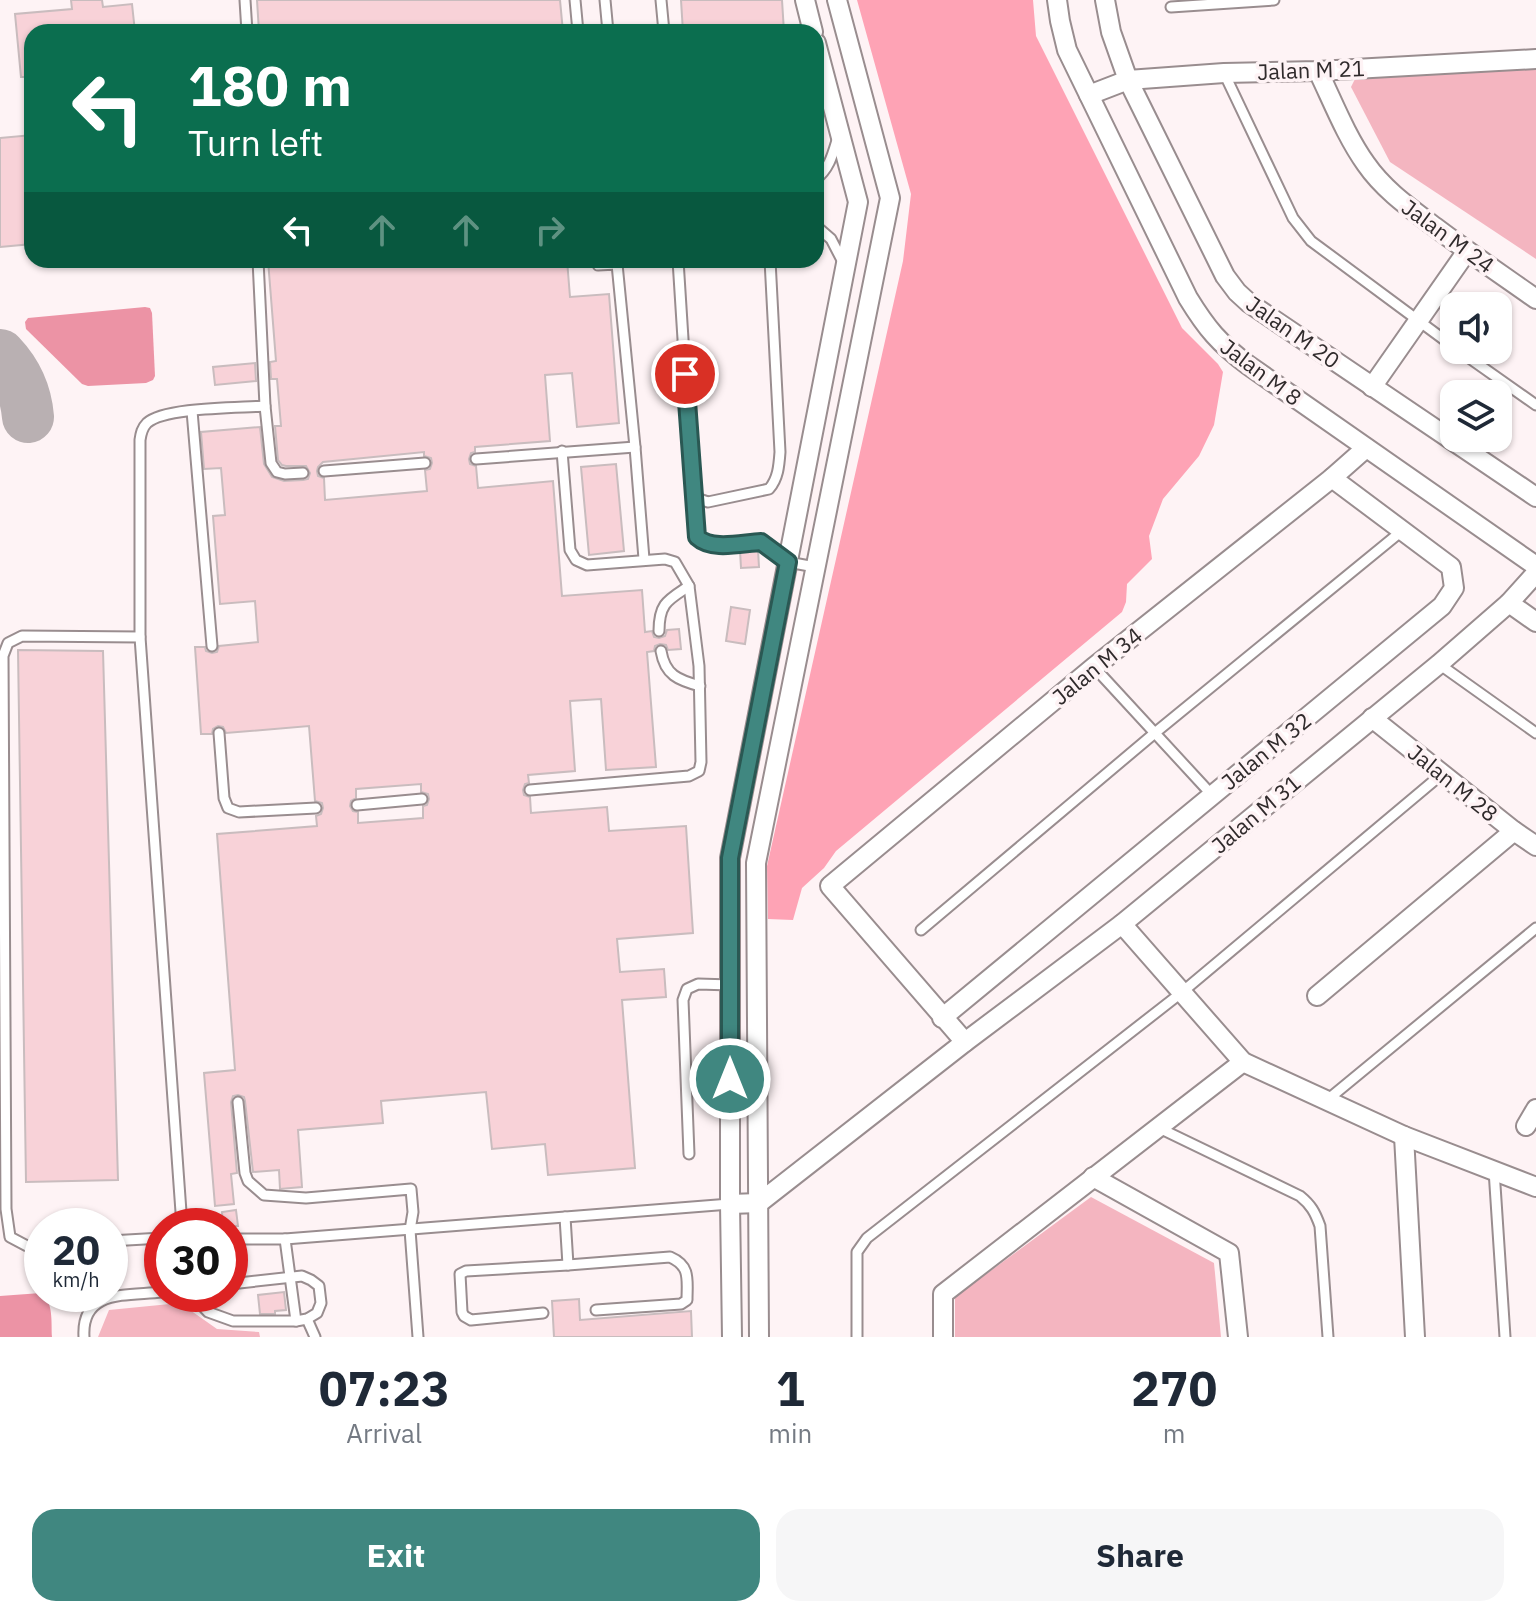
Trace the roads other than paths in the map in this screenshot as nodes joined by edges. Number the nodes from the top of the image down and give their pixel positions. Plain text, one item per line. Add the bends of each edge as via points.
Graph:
1 (245, 0) edge
2 (575, 0) edge
3 (605, 0) edge
4 (661, 0) edge
5 (805, 0) edge
6 (837, 0) edge
7 (1057, 0) edge
8 (1105, 0) edge
9 (1274, 0) edge
10 (1171, 7) dead end
11 (246, 24) edge
12 (577, 24) edge
13 (607, 24) edge
14 (663, 24) edge
15 (811, 24) edge
16 (1536, 59) edge
17 (1318, 71) junction
18 (824, 73) edge
19 (1224, 73) junction
20 (1128, 80) junction
21 (1089, 95) junction
22 (840, 133) junction
23 (824, 171) edge
24 (824, 233) edge
25 (1467, 251) junction
26 (845, 267) junction
27 (258, 268) edge
28 (617, 268) edge
29 (679, 268) edge
30 (770, 268) edge
31 (1536, 299) edge
32 (1418, 322) junction
33 (1440, 338) edge
34 (1477, 364) edge
35 (1372, 387) junction
36 (1536, 405) edge
37 (265, 406) junction
38 (192, 411) junction
39 (635, 447) junction
40 (1366, 448) junction
41 (562, 451) junction
42 (476, 459) dead end
43 (425, 463) dead end
44 (324, 471) dead end
45 (303, 473) dead end
46 (1332, 478) junction
47 (693, 497) junction
48 (1536, 497) edge
49 (1403, 530) junction
50 (644, 559) junction
51 (788, 562) junction
52 (1536, 566) edge
53 (815, 567) junction
54 (1536, 573) edge
55 (689, 586) junction
56 (1509, 603) junction
57 (1536, 622) edge
58 (659, 631) dead end
59 (140, 637) junction
60 (212, 646) dead end
61 (661, 651) dead end
62 (1439, 664) junction
63 (1094, 667) junction
64 (700, 686) junction
65 (1372, 718) junction
66 (1156, 732) junction
67 (219, 733) dead end
68 (1536, 733) edge
69 (1442, 774) junction
70 (530, 790) dead end
71 (1212, 795) junction
72 (422, 799) dead end
73 (357, 805) dead end
74 (316, 808) dead end
75 (1514, 831) junction
76 (1536, 846) edge
77 (1122, 924) junction
78 (1536, 928) edge
79 (921, 930) dead end
80 (731, 985) junction
81 (1181, 993) junction
82 (1317, 996) dead end
83 (942, 1018) junction
84 (965, 1042) junction
85 (1243, 1062) junction
86 (238, 1102) dead end
87 (1325, 1102) junction
88 (1536, 1109) edge
89 (1526, 1126) dead end
90 (1157, 1127) junction
91 (1404, 1136) junction
92 (689, 1154) dead end
93 (1494, 1170) junction
94 (1093, 1177) junction
95 (1536, 1187) edge
96 (759, 1203) junction
97 (730, 1204) junction
98 (181, 1208) edge
99 (565, 1217) junction
100 (410, 1230) junction
101 (248, 1239) edge
102 (285, 1239) junction
103 (24, 1244) edge
104 (568, 1265) junction
105 (290, 1278) junction
106 (248, 1282) edge
107 (144, 1294) edge
108 (596, 1310) dead end
109 (208, 1312) edge
110 (543, 1313) dead end
111 (307, 1319) junction
112 (296, 1321) junction
113 (84, 1337) edge
114 (315, 1337) edge
115 (418, 1337) edge
116 (732, 1337) edge
117 (759, 1337) edge
118 (857, 1337) edge
119 (943, 1337) edge
120 (1238, 1337) edge
121 (1328, 1337) edge
122 (1415, 1337) edge
123 (1505, 1337) edge

1 - 11 lane
2 - 12 lane
3 - 13 lane
4 - 14 lane
5 - 15 street
6 - 53 street via 890,198
7 - 21 street, Jalan M 8 via 1067,50
8 - 20 street, Jalan M 20
9 - 10 lane
16 - 17 street, Jalan M 21
17 - 19 street, Jalan M 21
17 - 25 street, Jalan M 24 via 1367,166 1396,197
18 - 22 street
19 - 20 street, Jalan M 21
19 - 32 lane via 1302,231
20 - 21 street, Jalan M 21
20 - 35 street, Jalan M 20 via 1237,292
21 - 40 street, Jalan M 8 via 1205,326 1224,348
22 - 23 lane
22 - 26 street via 858,202
24 - 26 lane
25 - 31 street, Jalan M 24
25 - 32 street
26 - 51 street
27 - 37 lane
28 - 39 lane
29 - 47 lane
30 - 47 lane via 778,474 769,489 708,502
32 - 33 lane
32 - 35 street
34 - 36 lane
35 - 48 street, Jalan M 20
37 - 38 lane
37 - 45 lane via 271,463 277,472
38 - 59 lane via 155,417 143,426
38 - 60 lane
39 - 41 lane
39 - 50 lane
40 - 46 street, Jalan M 34
40 - 52 street, Jalan M 8
41 - 42 lane
41 - 50 lane via 570,550 576,560 587,565
43 - 44 lane
46 - 49 street, Jalan M 32
46 - 63 street, Jalan M 34
47 - 51 lane via 697,537 705,544 761,542
49 - 66 lane
49 - 71 street, Jalan M 32 via 1451,567 1454,588 1442,606
50 - 55 lane via 675,562
51 - 53 lane
51 - 80 street via 730,858
53 - 96 street via 756,863
54 - 56 street, Jalan M 31
55 - 58 lane via 667,601
55 - 64 lane
56 - 57 street
56 - 62 street, Jalan M 31
59 - 98 lane
59 - 103 lane via 22,636 8,643 3,656 6,1209 10,1237
61 - 64 lane via 667,670
62 - 65 street, Jalan M 31
62 - 68 lane
63 - 66 lane
63 - 83 street, Jalan M 34 via 830,886
64 - 70 lane via 699,771 667,779
65 - 69 street, Jalan M 28
65 - 77 street, Jalan M 31
66 - 71 lane
66 - 79 lane
67 - 74 lane via 228,808
69 - 75 street, Jalan M 28
69 - 81 lane
71 - 83 street, Jalan M 32
72 - 73 lane
75 - 76 street, Jalan M 28
75 - 82 street
77 - 81 street
77 - 84 street, Jalan M 31
78 - 87 lane
80 - 92 lane via 698,984 687,989 683,1000
80 - 97 street
81 - 85 street
81 - 118 lane via 867,1238 857,1252
83 - 84 street
84 - 96 street, Jalan M 31
85 - 87 street
85 - 90 street
86 - 100 lane via 245,1173 264,1195 306,1198 411,1189
87 - 91 street
88 - 89 street
90 - 94 street
90 - 121 lane via 1309,1204 1320,1226
91 - 93 street
91 - 122 street
93 - 95 street
93 - 123 lane
94 - 119 street via 943,1294
94 - 120 street via 1229,1253
96 - 97 street
96 - 117 street
97 - 99 lane
97 - 116 street
99 - 100 lane
99 - 104 lane
100 - 102 lane
100 - 115 lane
101 - 102 lane
102 - 105 lane
104 - 108 lane via 670,1257 681,1261 687,1272 687,1300 681,1304
104 - 110 lane via 460,1274 462,1312 471,1320
105 - 106 lane
105 - 111 lane via 302,1276 319,1286 321,1303
105 - 112 lane
107 - 113 lane via 103,1299 90,1308
109 - 112 lane via 233,1321
111 - 112 lane
111 - 114 lane

